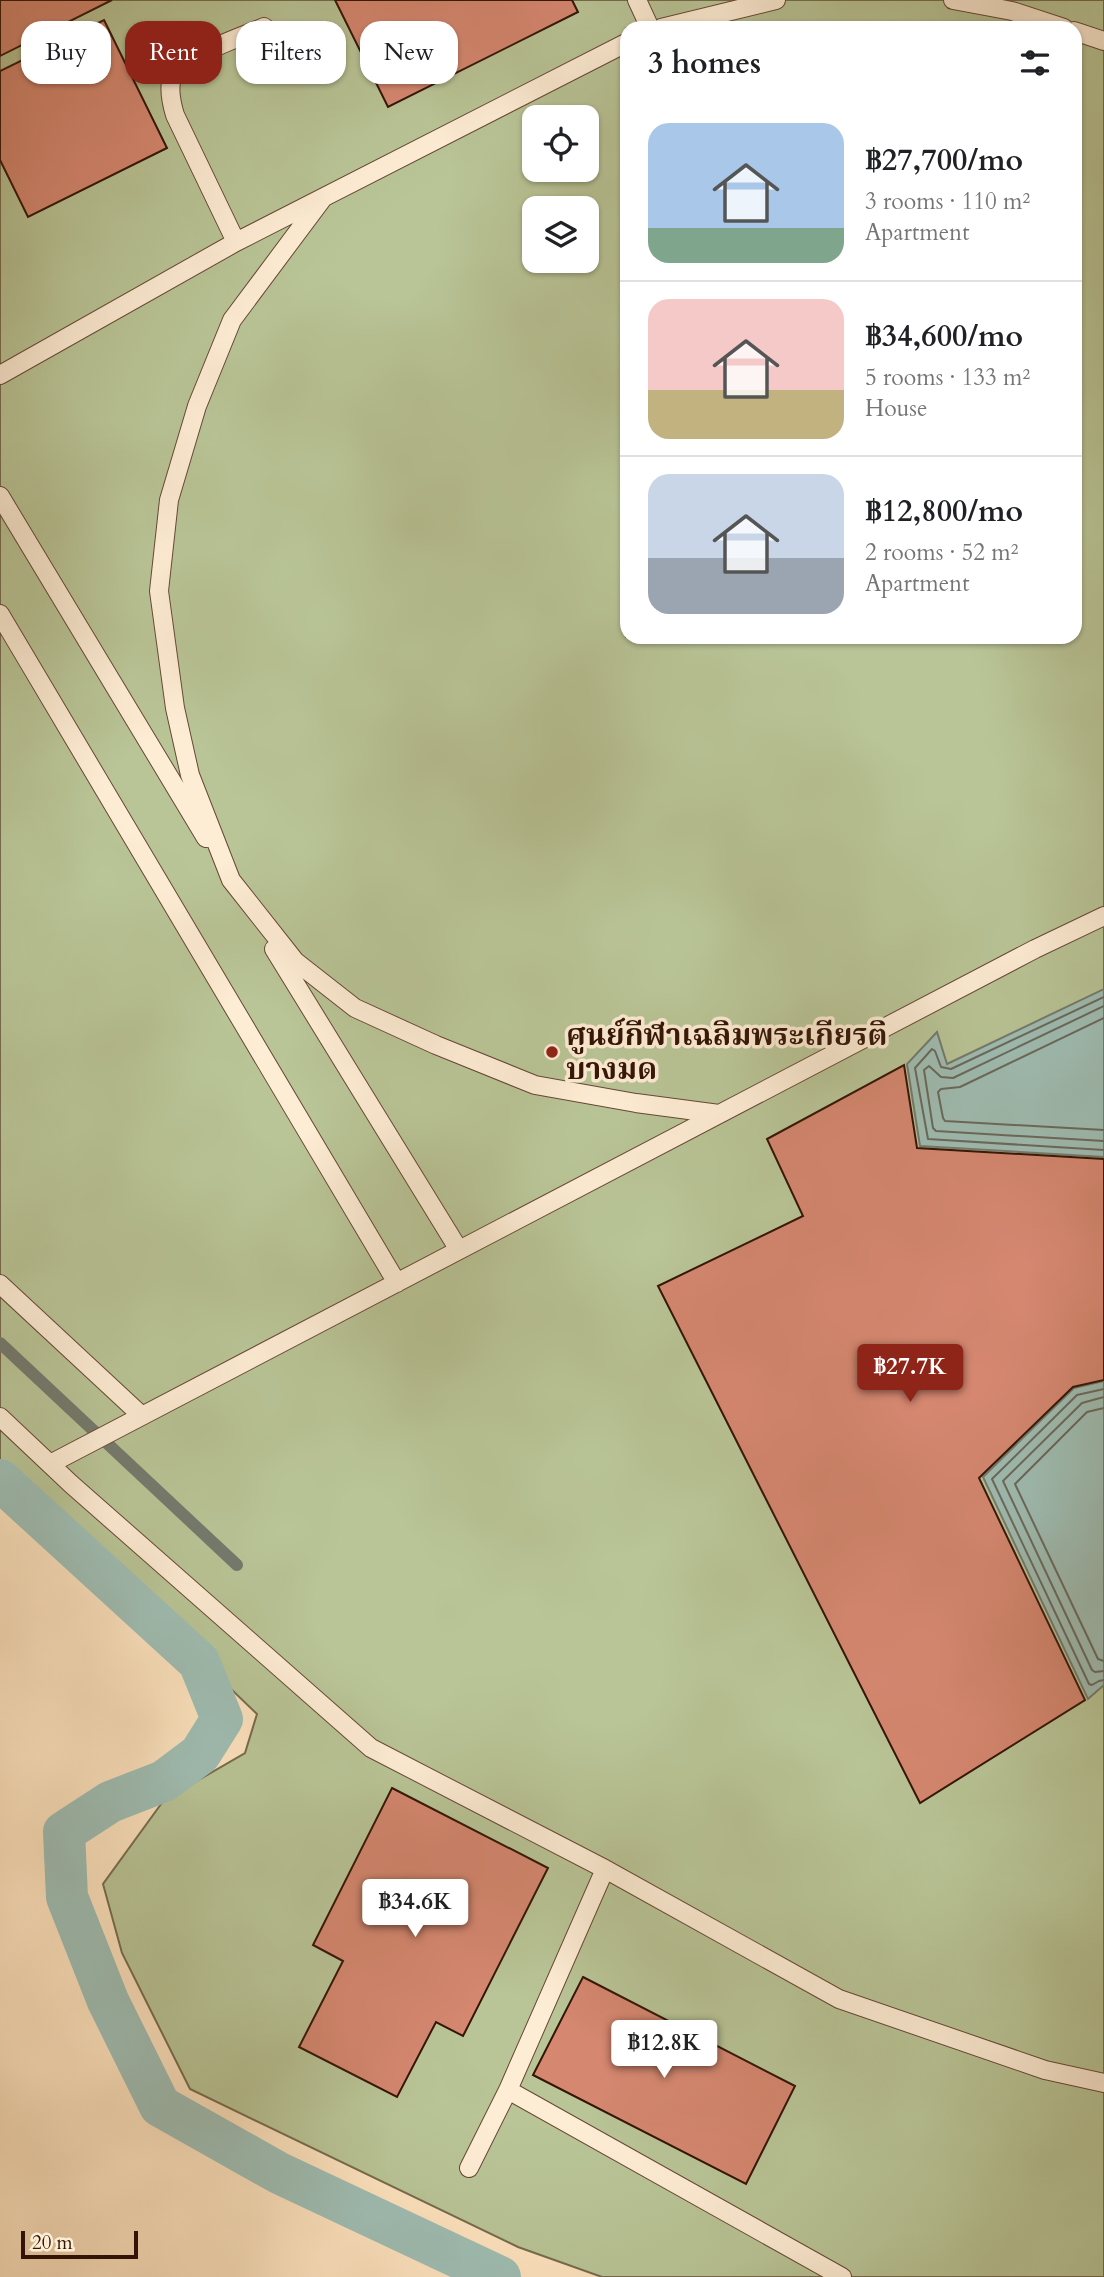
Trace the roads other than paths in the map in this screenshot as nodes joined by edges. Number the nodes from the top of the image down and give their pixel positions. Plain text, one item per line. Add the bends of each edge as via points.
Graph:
1 (637, 0) edge
2 (728, 0) edge
3 (776, 0) edge
4 (953, 0) edge
5 (1021, 0) edge
6 (706, 17) junction
7 (1031, 17) junction
8 (647, 21) edge
9 (690, 21) edge
10 (1043, 21) edge
11 (1082, 34) edge
12 (236, 40) edge
13 (1104, 41) edge
14 (620, 46) edge
15 (323, 198) junction
16 (236, 242) junction
17 (0, 375) edge
18 (0, 496) edge
19 (0, 614) edge
20 (232, 880) junction
21 (1104, 916) edge
22 (719, 1114) junction
23 (459, 1250) junction
24 (397, 1283) junction
25 (0, 1284) edge
26 (142, 1416) junction
27 (0, 1417) edge
28 (50, 1464) junction
29 (605, 1869) junction
30 (1104, 2083) edge
31 (508, 2090) junction
32 (469, 2168) dead end
33 (842, 2277) edge

1 - 8 lane
2 - 6 lane
3 - 6 lane
4 - 7 lane
5 - 7 lane
6 - 9 lane
7 - 10 lane
11 - 13 lane
12 - 16 lane via 188,61 171,82 175,115
14 - 15 lane
15 - 16 lane
15 - 20 lane via 232,320 197,406 169,500 159,591 175,708 190,775
16 - 17 lane
18 - 20 lane
19 - 24 lane
20 - 22 lane via 295,961 355,1008 535,1085
20 - 23 lane
21 - 22 lane
22 - 23 lane
23 - 24 lane
24 - 26 lane
25 - 26 lane
26 - 28 lane
27 - 28 lane
28 - 29 lane via 371,1748
29 - 30 lane via 839,1999 1045,2070
29 - 31 lane
31 - 32 lane
31 - 33 lane

